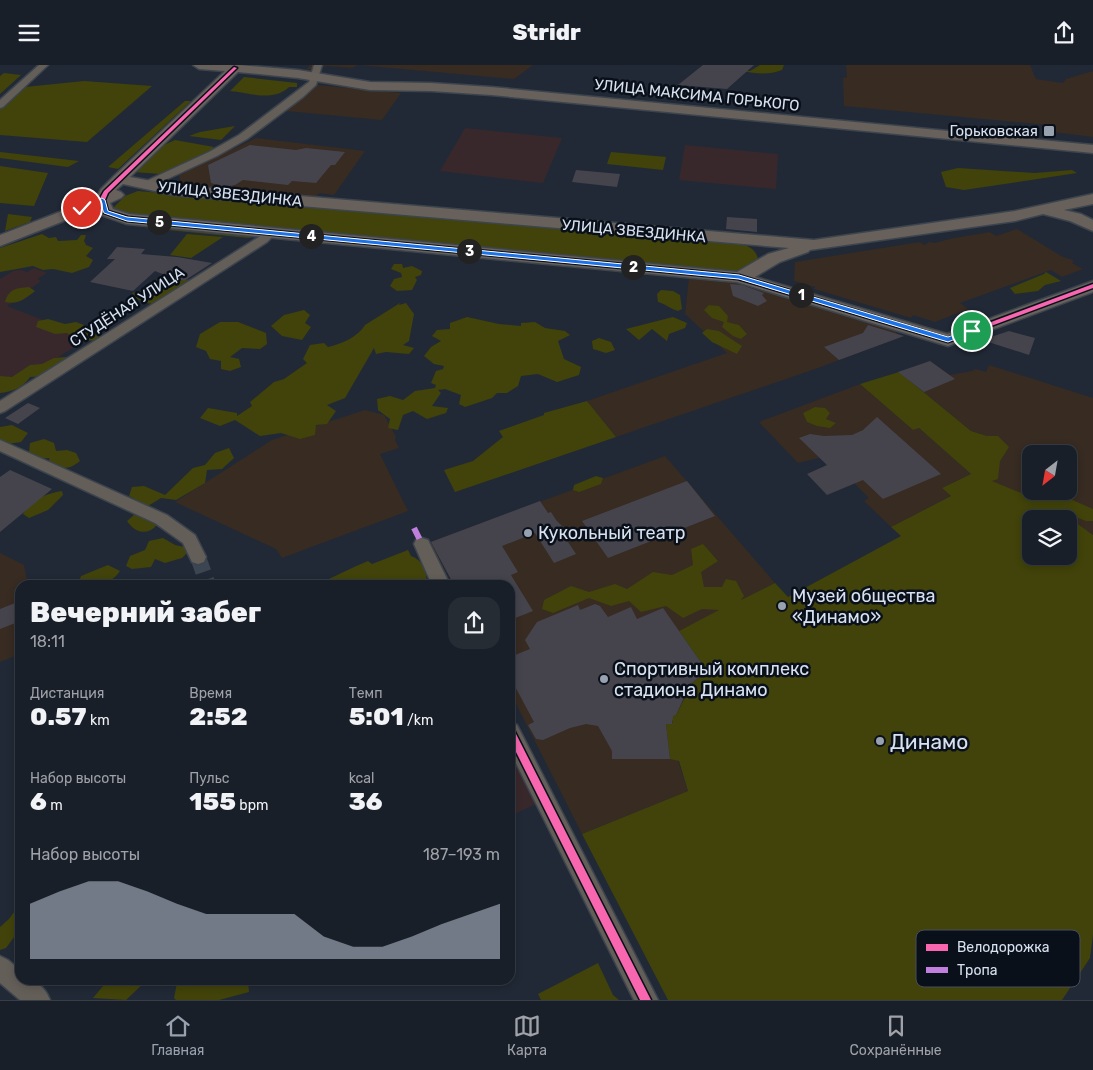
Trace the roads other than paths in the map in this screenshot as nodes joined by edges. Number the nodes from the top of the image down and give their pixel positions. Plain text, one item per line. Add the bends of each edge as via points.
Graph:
1 (44, 65) edge
2 (199, 65) edge
3 (235, 68) junction
4 (316, 72) edge
5 (512, 92) junction
6 (0, 105) edge
7 (1093, 142) edge
8 (1093, 149) edge
9 (119, 179) junction
10 (146, 185) junction
11 (1093, 199) edge
12 (102, 200) junction
13 (1040, 211) junction
14 (60, 217) junction
15 (127, 219) junction
16 (1093, 226) edge
17 (270, 233) junction
18 (740, 240) junction
19 (0, 241) edge
20 (814, 245) junction
21 (764, 263) junction
22 (739, 277) junction
23 (1093, 286) edge
24 (0, 408) edge
25 (0, 445) edge
26 (422, 544) dead end
27 (198, 557) tunnel mouth
28 (439, 580) edge
29 (515, 741) edge
30 (0, 968) edge
31 (15, 981) edge
32 (20, 985) edge
33 (38, 1000) edge
34 (646, 1000) edge

1 - 6 street
2 - 3 street, УЛИЦА МАКСИМА ГОРЬКОГО
3 - 4 street, УЛИЦА МАКСИМА ГОРЬКОГО via 298,74
3 - 9 street
4 - 5 street, УЛИЦА МАКСИМА ГОРЬКОГО via 370,86
4 - 10 street via 313,83 300,95 243,137
5 - 7 street, УЛИЦА МАКСИМА ГОРЬКОГО
5 - 8 street, УЛИЦА МАКСИМА ГОРЬКОГО
9 - 10 street
9 - 12 street
10 - 12 street, УЛИЦА ЗВЕЗДИНКА
10 - 18 street, УЛИЦА ЗВЕЗДИНКА
11 - 13 street, УЛИЦА ЗВЕЗДИНКА
12 - 14 street
12 - 15 street, УЛИЦА ЗВЕЗДИНКА via 106,211
13 - 16 street, УЛИЦА ЗВЕЗДИНКА via 1065,214
13 - 20 street, УЛИЦА ЗВЕЗДИНКА
14 - 15 street
14 - 19 street
15 - 17 street, УЛИЦА ЗВЕЗДИНКА
17 - 22 street, УЛИЦА ЗВЕЗДИНКА
17 - 24 street, СТУДЁНАЯ УЛИЦА
18 - 20 street, УЛИЦА ЗВЕЗДИНКА
18 - 21 street, УЛИЦА ЗВЕЗДИНКА via 753,245
20 - 21 street, УЛИЦА ЗВЕЗДИНКА
21 - 22 street, УЛИЦА ЗВЕЗДИНКА
22 - 23 street, УЛИЦА ЗВЕЗДИНКА via 948,339
25 - 27 street via 161,519 189,539
26 - 28 street
29 - 34 street
30 - 31 street
32 - 33 street

